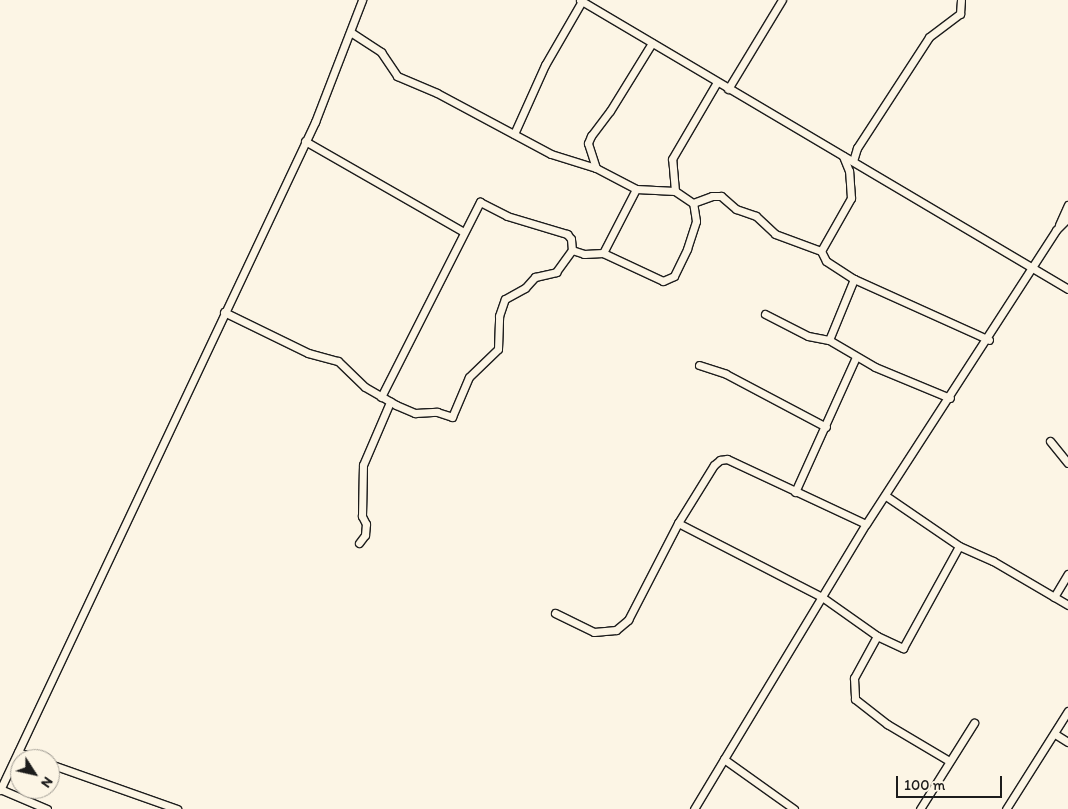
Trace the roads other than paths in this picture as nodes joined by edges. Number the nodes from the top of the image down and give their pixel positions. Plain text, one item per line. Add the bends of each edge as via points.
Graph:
1 (362, 0) edge
2 (782, 0) edge
3 (961, 0) edge
4 (581, 1) edge
5 (352, 33) junction
6 (652, 42) junction
7 (717, 82) junction
8 (728, 89) junction
9 (514, 134) junction
10 (304, 141) junction
11 (843, 156) junction
12 (853, 161) junction
13 (596, 168) junction
14 (636, 189) junction
15 (676, 191) junction
16 (693, 203) junction
17 (1068, 205) edge
18 (1068, 218) edge
19 (1056, 230) junction
20 (464, 232) junction
21 (572, 250) junction
22 (821, 250) junction
23 (603, 253) junction
24 (1033, 267) junction
25 (854, 278) junction
26 (1068, 289) edge
27 (224, 312) junction
28 (766, 314) dead end
29 (829, 340) junction
30 (988, 340) junction
31 (856, 357) junction
32 (699, 365) dead end
33 (381, 397) junction
34 (950, 398) junction
35 (390, 402) junction
36 (826, 427) junction
37 (1050, 441) dead end
38 (1068, 463) edge
39 (795, 492) junction
40 (886, 496) junction
41 (678, 523) junction
42 (866, 524) junction
43 (359, 543) dead end
44 (960, 546) junction
45 (1068, 574) edge
46 (822, 597) junction
47 (1054, 597) junction
48 (1068, 605) edge
49 (555, 613) dead end
50 (877, 636) junction
51 (1068, 711) edge
52 (974, 723) dead end
53 (1055, 734) junction
54 (1068, 742) edge
55 (19, 749) edge
56 (724, 760) junction
57 (949, 761) junction
58 (10, 768) edge
59 (60, 768) edge
60 (0, 789) edge
61 (46, 809) edge
62 (177, 809) edge
63 (694, 809) edge
64 (794, 809) edge
65 (920, 809) edge
66 (1006, 809) edge

1 - 5 street
2 - 8 street
3 - 12 street via 960,14 929,37 862,141
4 - 6 street
4 - 9 street
5 - 9 street via 381,52 397,76 437,93
5 - 10 street
6 - 7 street
6 - 13 street via 591,136 588,143
7 - 8 street
7 - 15 street via 672,159
8 - 11 street
9 - 13 street via 551,154
10 - 20 street
10 - 27 street
11 - 12 street
11 - 22 street via 849,171 851,198
12 - 24 street
13 - 14 street
14 - 15 street
14 - 23 street
15 - 16 street
16 - 22 street via 720,196 736,209 756,216 775,234
16 - 23 street via 696,221 692,236 680,264 668,280 653,277
17 - 19 street
18 - 19 street
19 - 24 street
20 - 21 street via 483,202 507,216 567,234
20 - 33 street
21 - 23 street via 584,254
21 - 35 street via 556,272 535,277 525,288 506,299 499,316 498,349 469,377 452,417 437,412 415,413
22 - 25 street via 826,261
24 - 26 street
24 - 30 street
25 - 29 street
25 - 30 street
27 - 33 street via 308,353 338,361
27 - 55 street
28 - 29 street via 808,336
29 - 31 street
30 - 34 street
31 - 34 street
31 - 36 street
32 - 36 street via 726,374
33 - 35 street
34 - 40 street
35 - 43 street via 364,465 362,516 366,524 365,535
36 - 39 street
37 - 38 street
39 - 41 street via 728,459 720,460
39 - 42 street
40 - 42 street
40 - 44 street
41 - 46 street
41 - 49 street via 628,620 616,630 594,632
42 - 46 street
44 - 47 street via 993,561
44 - 50 street via 903,648
45 - 47 street
46 - 50 street
46 - 56 street
47 - 48 street
50 - 57 street via 854,678 855,699 887,724
51 - 53 street
52 - 57 street
53 - 54 street
53 - 66 street
56 - 63 street
56 - 64 street
57 - 65 street
58 - 60 street
59 - 62 street
60 - 61 street

